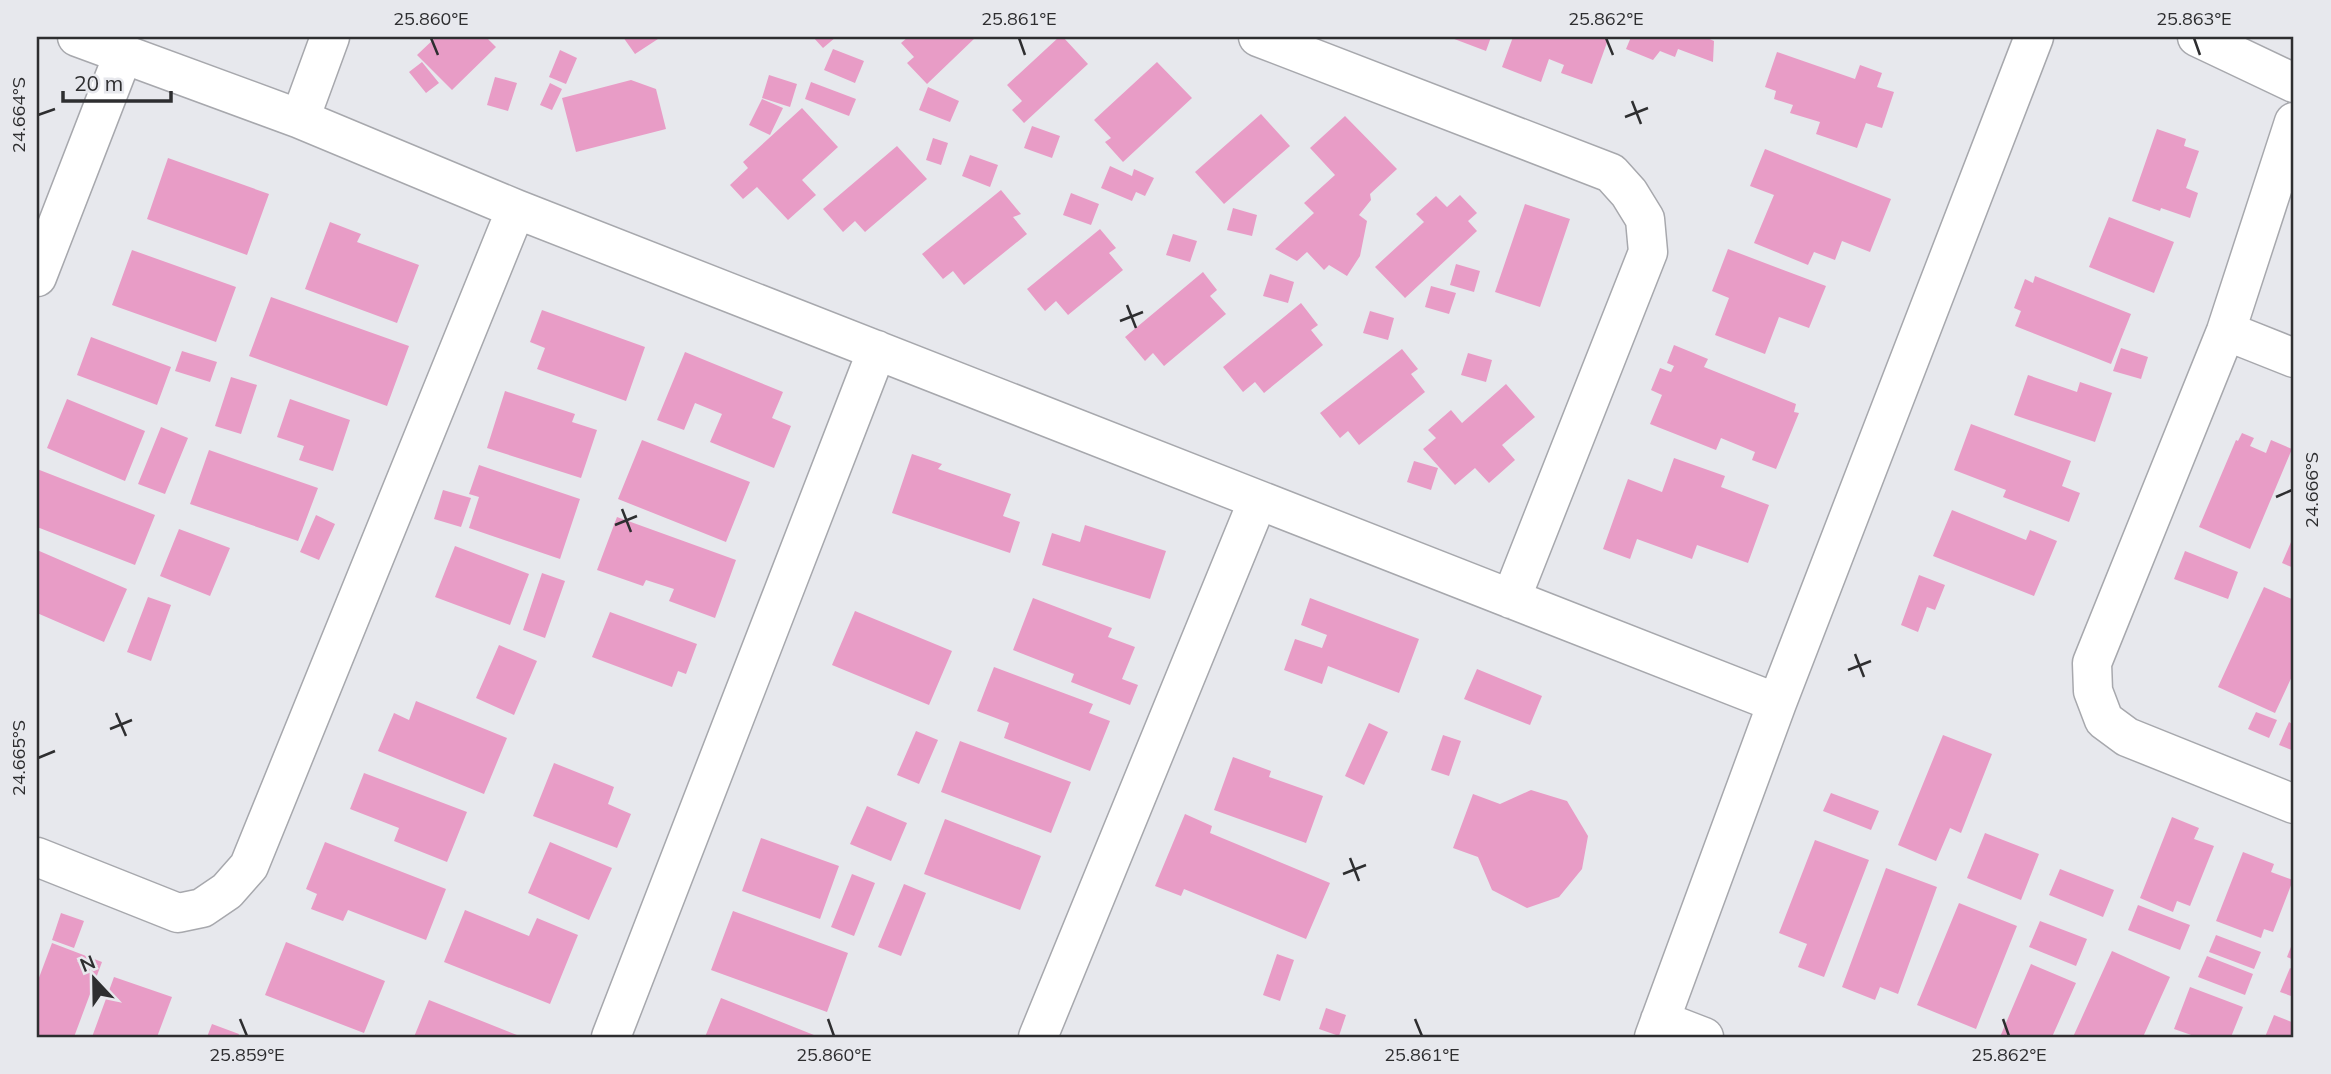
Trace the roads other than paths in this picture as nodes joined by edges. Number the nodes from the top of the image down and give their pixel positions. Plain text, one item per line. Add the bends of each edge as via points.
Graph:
1 (77, 37) edge
2 (330, 37) edge
3 (1258, 37) edge
4 (2034, 37) edge
5 (2197, 37) edge
6 (123, 55) junction
7 (2294, 83) edge
8 (300, 119) junction
9 (2294, 122) edge
10 (516, 209) junction
11 (37, 277) edge
12 (2226, 331) junction
13 (877, 351) junction
14 (2294, 358) edge
15 (1258, 500) junction
16 (1511, 599) junction
17 (1777, 703) junction
18 (2294, 804) edge
19 (37, 857) edge
20 (1657, 1029) edge
21 (611, 1037) edge
22 (1038, 1037) edge
23 (1704, 1037) edge

1 - 6 street
2 - 8 street
3 - 16 street via 1611,173 1645,219 1648,252
4 - 17 street
5 - 7 street
6 - 8 street
6 - 11 street
8 - 10 street
9 - 12 street
10 - 13 street
10 - 19 street via 249,866 227,891 202,908 178,913
12 - 14 street
12 - 18 street via 2092,663 2093,691 2104,720 2127,737
13 - 15 street
13 - 21 street
15 - 16 street
15 - 22 street
16 - 17 street
17 - 20 street
20 - 23 street

